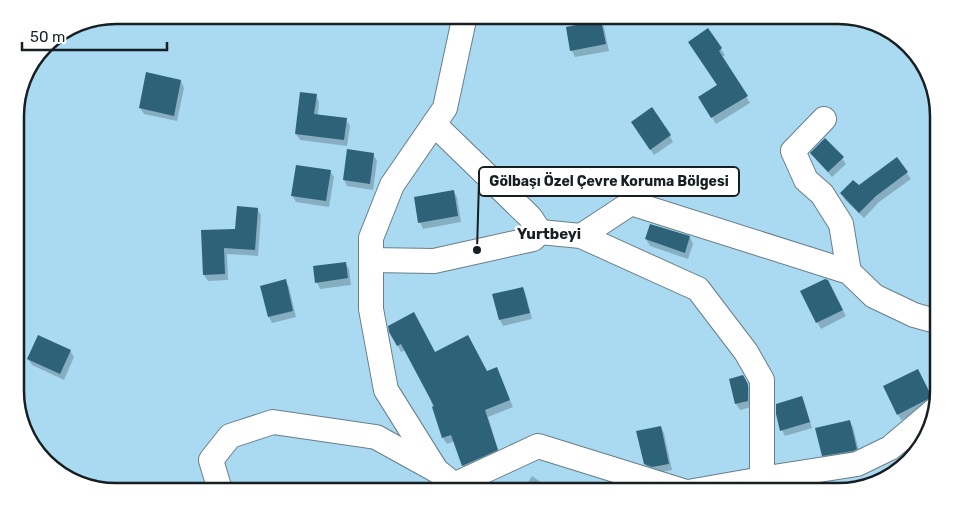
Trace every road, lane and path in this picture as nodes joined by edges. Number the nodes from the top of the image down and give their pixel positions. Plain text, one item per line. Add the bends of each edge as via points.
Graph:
1 (463, 24) edge
2 (824, 119) dead end
3 (434, 124) junction
4 (540, 232) junction
5 (581, 236) junction
6 (371, 260) junction
7 (849, 272) junction
8 (930, 319) edge
9 (926, 418) edge
10 (436, 470) junction
11 (218, 483) edge
12 (451, 483) edge
13 (469, 483) edge
14 (658, 483) edge
15 (764, 483) edge
16 (773, 483) edge

1 - 3 street via 445,108
2 - 7 street via 793,152 806,180 822,194 841,224
3 - 4 street via 530,217
3 - 6 street via 392,185 371,238
4 - 5 street
4 - 6 street via 532,239 434,261
5 - 7 street via 631,204
5 - 15 street via 698,289 746,352 762,380
6 - 10 street via 371,309 386,390
7 - 8 street via 874,296
9 - 16 street via 890,448 858,464
10 - 11 street via 376,437 273,422 230,436 211,460
10 - 12 street
13 - 14 street via 538,446

